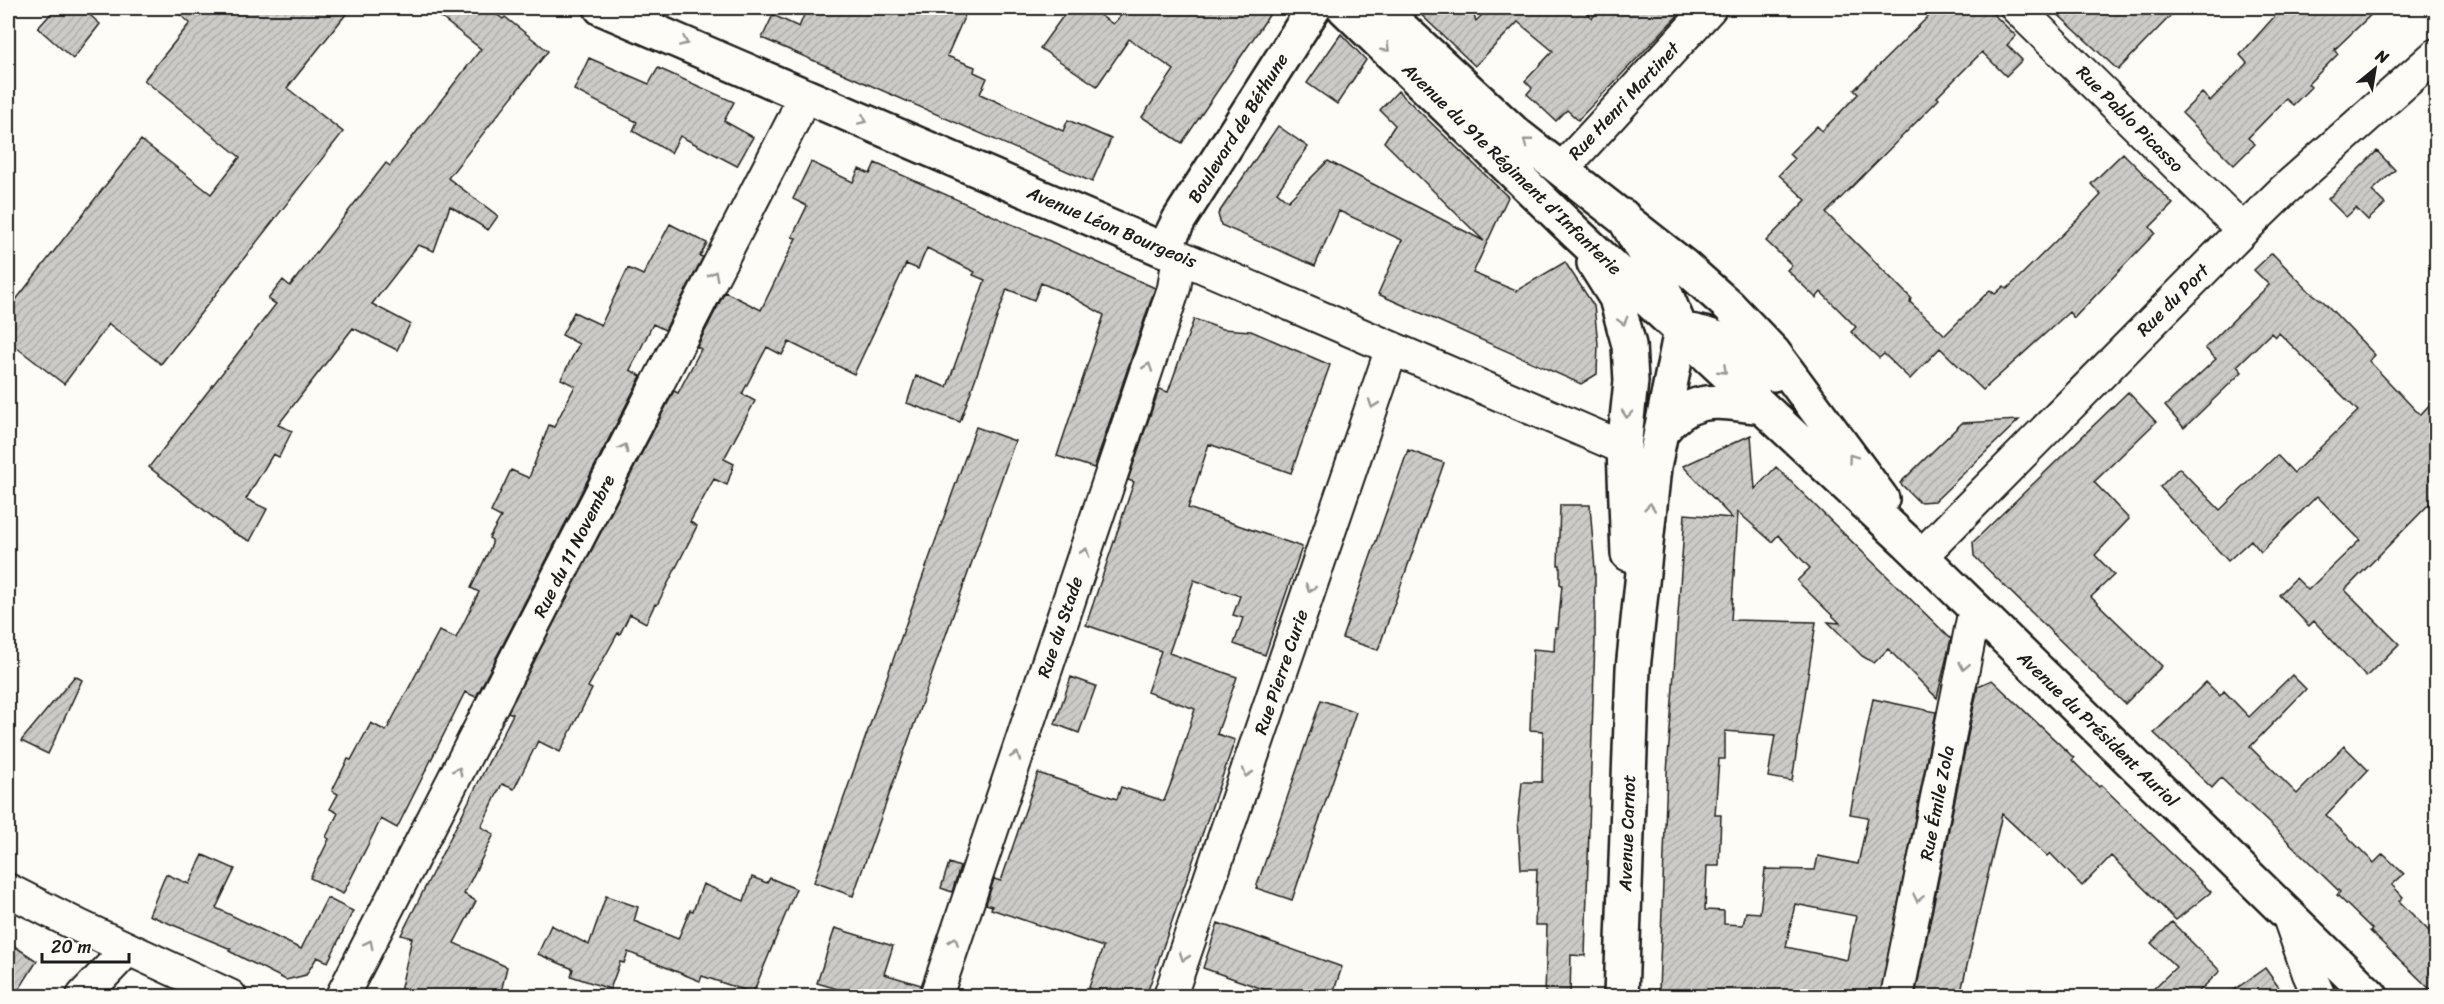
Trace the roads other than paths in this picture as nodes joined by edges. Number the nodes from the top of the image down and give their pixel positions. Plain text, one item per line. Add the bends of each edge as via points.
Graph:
1 (601, 8) edge
2 (1314, 8) edge
3 (1344, 8) edge
4 (1380, 8) edge
5 (1710, 8) edge
6 (2017, 8) edge
7 (634, 13) edge
8 (2436, 55) edge
9 (803, 94) junction
10 (1562, 169) junction
11 (1623, 216) junction
12 (2243, 230) junction
13 (1576, 233) junction
14 (1172, 253) junction
15 (1710, 289) joint
16 (1681, 330) junction
17 (1392, 348) junction
18 (1631, 381) junction
19 (1810, 401) junction
20 (1762, 407) junction
21 (1662, 431) junction
22 (1624, 448) junction
23 (1914, 549) junction
24 (1975, 609) junction
25 (1633, 669) junction
26 (8, 890) edge
27 (2289, 917) junction
28 (128, 949) junction
29 (83, 996) edge
30 (230, 996) edge
31 (342, 996) edge
32 (936, 996) edge
33 (1170, 996) edge
34 (1621, 996) edge
35 (1898, 996) edge
36 (2319, 996) edge
37 (2371, 996) edge

1 - 7 main road, Avenue Léon Bourgeois
2 - 14 main road, Boulevard de Béthune via 1179,220
3 -> 13 main road, Avenue du 91e Régiment d'Infanterie
10 -> 4 main road, Avenue du 91e Régiment d'Infanterie via 1516,134
5 - 10 street, Rue Henri Martinet
6 - 12 street, Rue Pablo Picasso
7 -> 9 main road, Avenue Léon Bourgeois
8 - 12 street, Rue du Port
9 -> 14 main road, Avenue Léon Bourgeois
31 -> 9 street, Rue du 11 Novembre
10 - 11 main road, Avenue du 91e Régiment d'Infanterie
11 - 15 main road, Avenue du 91e Régiment d'Infanterie
11 - 16 main road via 1661,283
12 - 23 street, Rue du Port
13 - 16 main road, Avenue du 91e Régiment d'Infanterie
13 -> 18 main road, Avenue Carnot via 1616,298 1629,345
14 - 17 street, Avenue Léon Bourgeois
32 -> 14 street, Rue du Stade via 1174,288
15 - 19 main road, Avenue du Président Auriol via 1773,353
16 - 18 main road, Avenue Carnot via 1645,355
16 - 19 main road via 1727,341
16 -> 20 main road, Avenue du Président Auriol
16 - 21 main road, Avenue Carnot
17 - 22 street, Avenue Léon Bourgeois
17 -> 33 street, Rue Pierre Curie
18 -> 22 main road, Avenue Carnot
23 -> 19 main road, Avenue du Président Auriol via 1889,508
20 - 21 main road via 1711,400 1674,416
20 - 23 main road, Avenue du Président Auriol
25 -> 21 main road, Avenue Carnot via 1654,467
22 - 25 main road, Avenue Carnot
23 - 24 main road, Avenue du Président Auriol
24 - 27 main road, Avenue du Président Auriol
24 -> 35 street, Rue Émile Zola
25 - 34 main road, Avenue Carnot
26 - 28 street
27 - 36 street, Avenue du Président Auriol
27 - 37 main road, Avenue du Président Auriol
28 - 29 street
28 - 30 street

